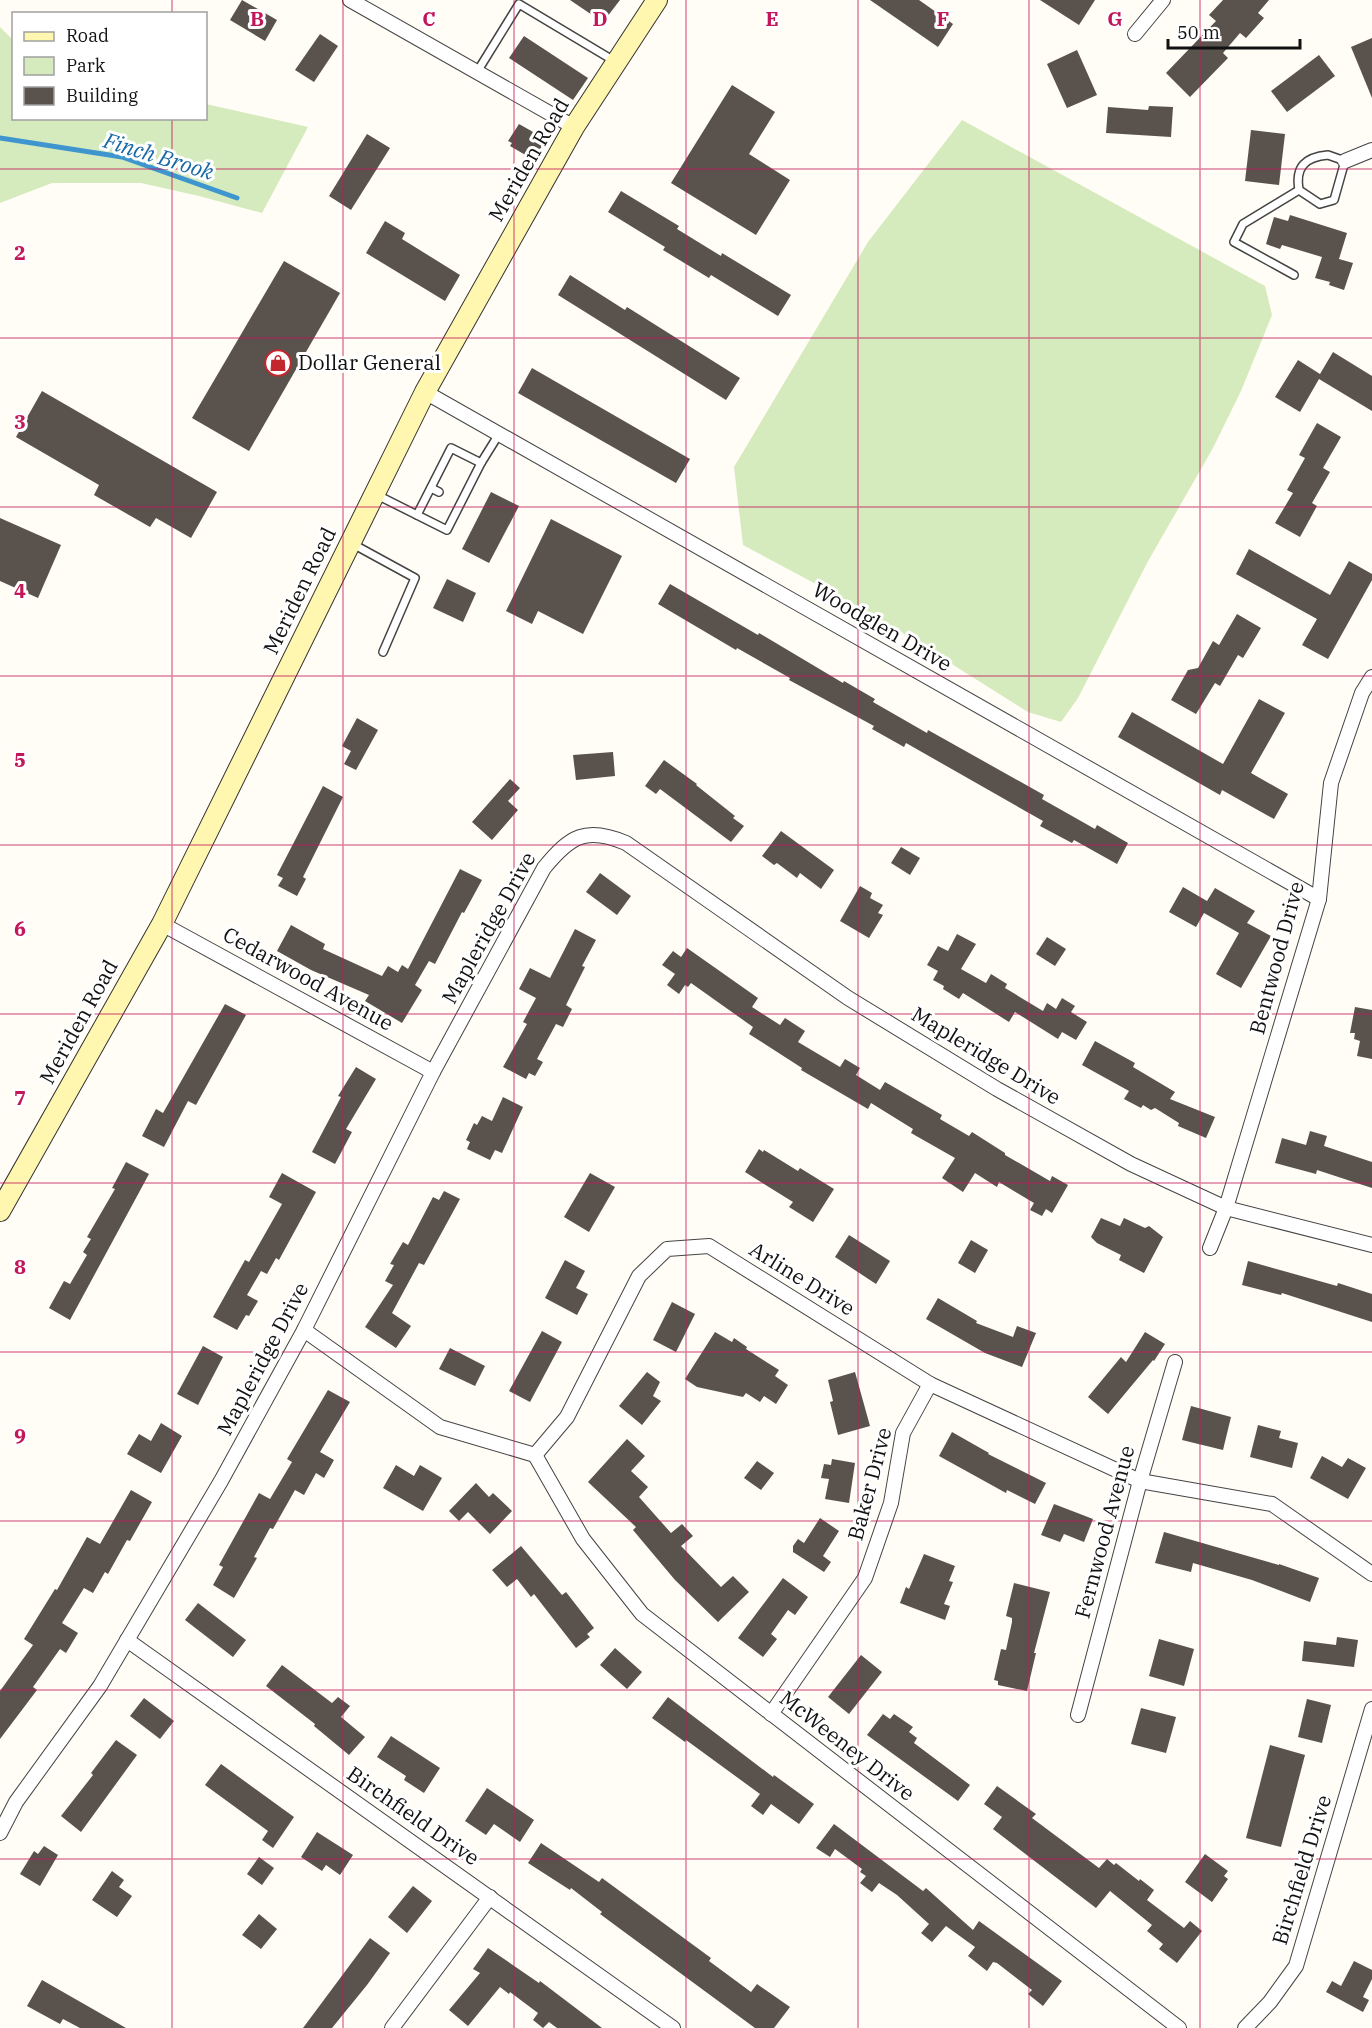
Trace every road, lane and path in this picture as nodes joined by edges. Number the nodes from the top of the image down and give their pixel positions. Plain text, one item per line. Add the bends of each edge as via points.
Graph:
1 (350, 0) edge
2 (657, 0) edge
3 (1163, 0) edge
4 (1135, 34) dead end
5 (616, 62) junction
6 (477, 72) junction
7 (574, 127) junction
8 (1372, 150) edge
9 (1344, 161) junction
10 (1299, 190) junction
11 (1294, 275) dead end
12 (425, 392) junction
13 (500, 434) junction
14 (481, 463) junction
15 (431, 488) junction
16 (439, 492) dead end
17 (375, 494) junction
18 (417, 515) junction
19 (350, 543) junction
20 (383, 652) dead end
21 (1372, 677) edge
22 (1319, 899) junction
23 (162, 924) junction
24 (434, 1072) junction
25 (1226, 1208) junction
26 (0, 1211) edge
27 (1372, 1245) edge
28 (1210, 1248) dead end
29 (304, 1330) junction
30 (1175, 1362) dead end
31 (930, 1384) junction
32 (535, 1455) junction
33 (1140, 1481) junction
34 (1372, 1574) edge
35 (127, 1640) junction
36 (1372, 1709) edge
37 (771, 1714) junction
38 (1078, 1715) dead end
39 (0, 1833) edge
40 (490, 1897) junction
41 (392, 2028) edge
42 (673, 2028) edge
43 (1179, 2028) edge
44 (1245, 2028) edge

1 - 6 street
2 - 5 main road, Meriden Road
3 - 4 street
5 - 6 lane via 519,4
5 - 7 main road, Meriden Road
6 - 7 street
7 - 12 main road, Meriden Road
8 - 9 street
9 - 10 lane via 1328,155 1314,156 1299,172
9 - 10 lane via 1334,200 1320,204
10 - 11 lane via 1243,224 1234,242
12 - 13 street, Woodglen Drive
12 - 17 main road, Meriden Road
13 - 14 lane
13 - 22 street, Woodglen Drive
14 - 15 lane via 451,448
14 - 18 lane via 458,501 447,530
15 - 16 lane
15 - 18 lane
17 - 18 lane
17 - 19 main road, Meriden Road
19 - 20 lane via 415,578
19 - 23 main road, Meriden Road
21 - 22 street, Bentwood Drive via 1362,693 1332,783
22 - 25 street, Bentwood Drive
23 - 24 street, Cedarwood Avenue
23 - 26 main road, Meriden Road
24 - 25 street, Mapleridge Drive via 544,868 571,840 586,835 610,836 626,843 848,998 998,1089 1131,1164
24 - 29 street, Mapleridge Drive
25 - 27 street, Mapleridge Drive
25 - 28 street, Bentwood Drive
29 - 32 street via 440,1427
29 - 35 street, Mapleridge Drive
30 - 33 street, Fernwood Avenue
31 - 32 street, Arline Drive via 709,1246 667,1249 639,1276 567,1417
31 - 33 street, Arline Drive
31 - 37 street, Baker Drive via 903,1432 891,1503 865,1578
32 - 37 street, McWeeney Drive via 583,1539 642,1614
33 - 34 street, Arline Drive via 1272,1504
33 - 38 street, Fernwood Avenue
35 - 39 street, Mapleridge Drive via 100,1686 16,1802
35 - 40 street, Birchfield Drive
36 - 44 street, Birchfield Drive via 1296,1966
37 - 43 street, McWeeney Drive
40 - 41 street
40 - 42 street, Birchfield Drive

